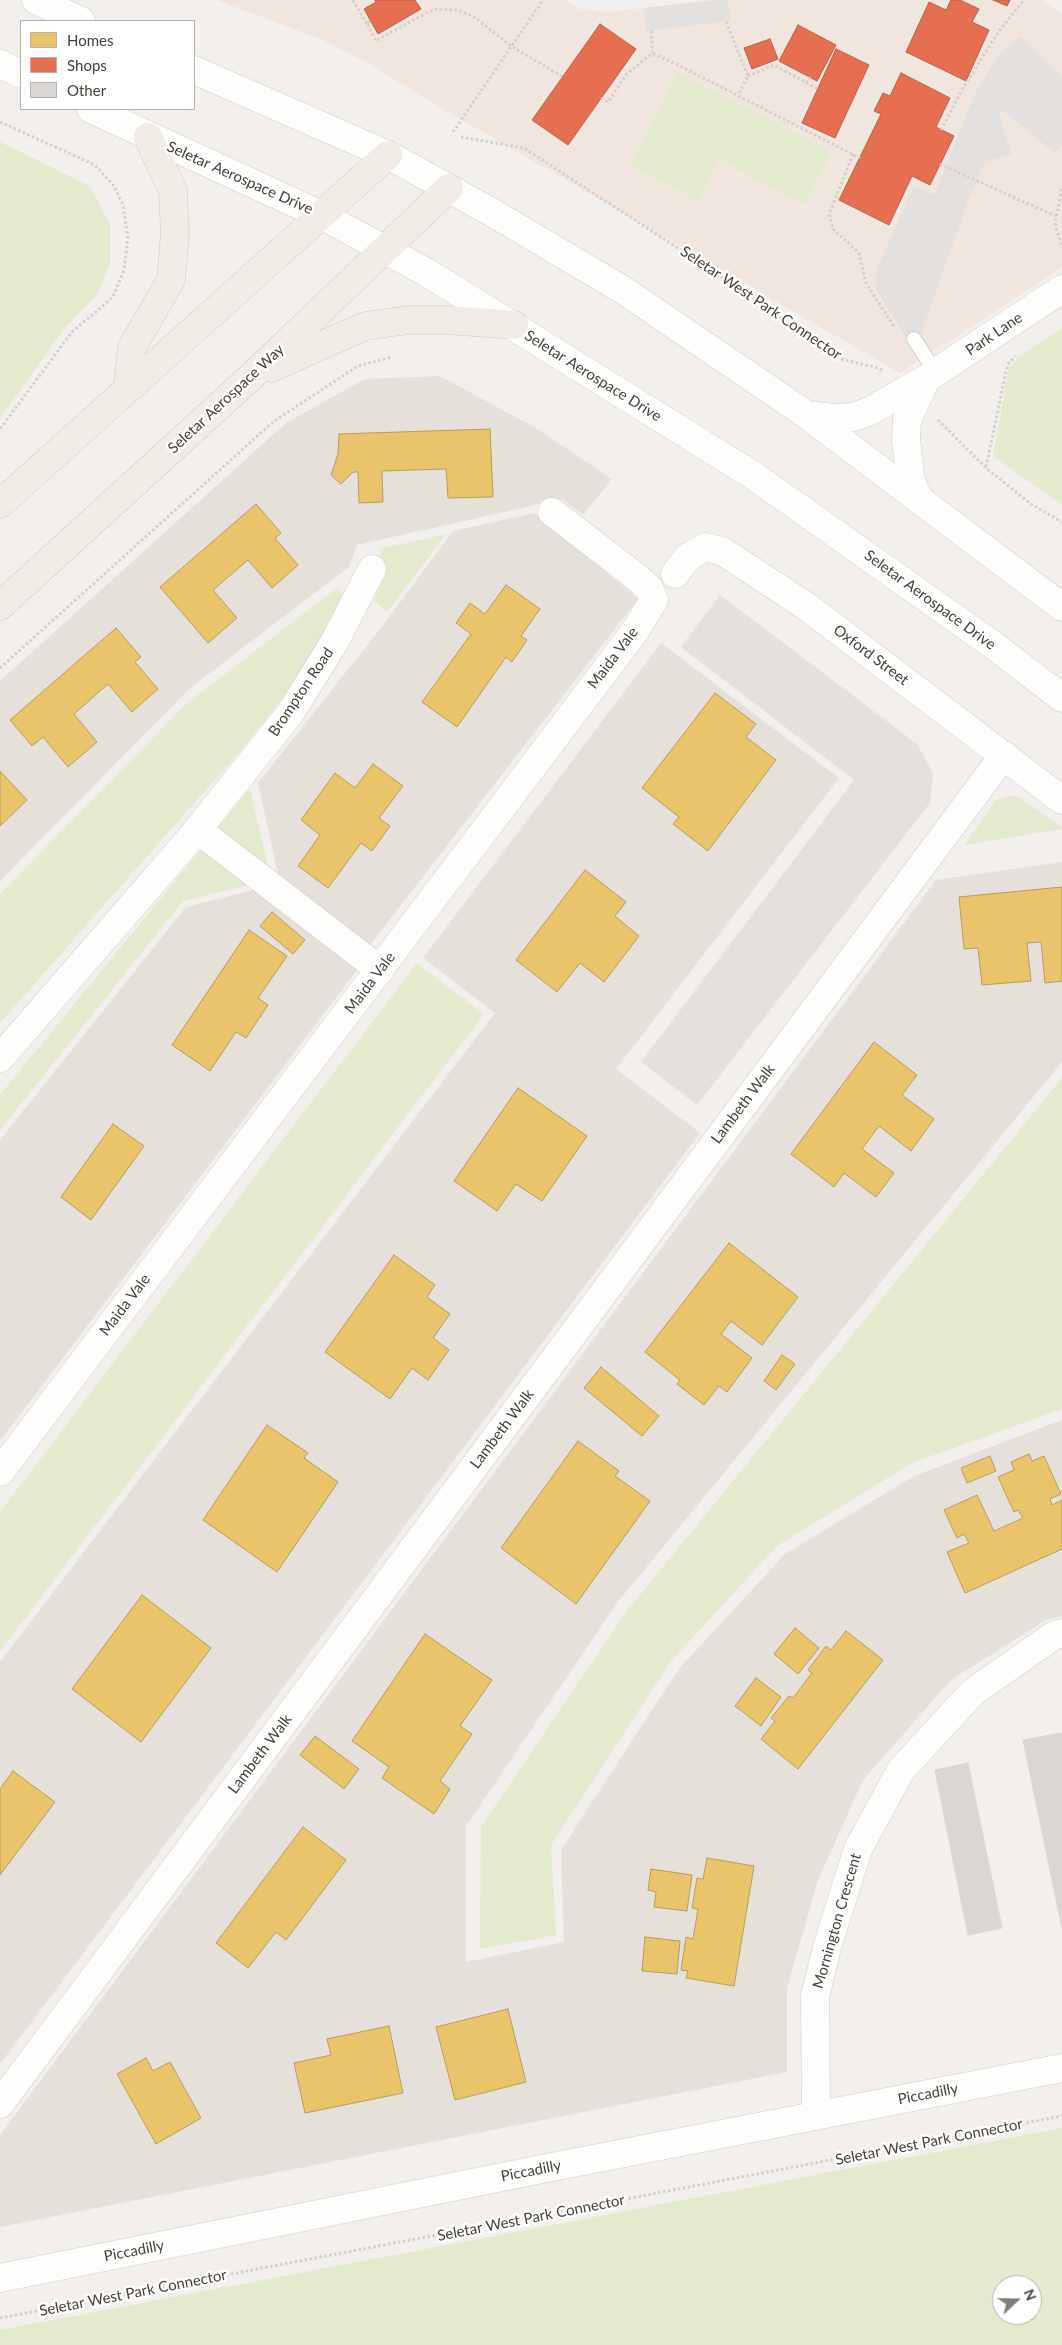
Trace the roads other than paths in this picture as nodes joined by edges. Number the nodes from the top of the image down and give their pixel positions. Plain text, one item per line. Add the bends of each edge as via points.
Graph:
1 (36, 0) edge
2 (79, 20) edge
3 (0, 64) edge
4 (195, 70) edge
5 (20, 74) edge
6 (93, 110) edge
7 (148, 137) junction
8 (388, 155) junction
9 (449, 188) junction
10 (322, 215) junction
11 (385, 248) junction
12 (1062, 289) edge
13 (514, 325) junction
14 (914, 338) dead end
15 (253, 375) junction
16 (921, 384) junction
17 (128, 388) junction
18 (807, 415) junction
19 (920, 501) junction
20 (0, 504) edge
21 (552, 512) dead end
22 (372, 569) dead end
23 (675, 574) dead end
24 (0, 606) edge
25 (1062, 607) edge
26 (1062, 698) edge
27 (1004, 755) junction
28 (1062, 800) edge
29 (198, 830) junction
30 (380, 970) junction
31 (0, 1058) edge
32 (0, 1472) edge
33 (1062, 1634) edge
34 (1062, 2068) edge
35 (0, 2104) edge
36 (816, 2116) junction
37 (0, 2278) edge

1 - 2 street
3 - 5 street
4 - 8 street
6 - 7 street, Seletar Aerospace Drive
7 - 10 street, Seletar Aerospace Drive
7 - 17 main road via 173,191 175,234 171,280 132,347
8 - 9 street
8 - 10 main road
9 - 11 main road, Seletar Aerospace Way
9 - 18 street via 623,290
10 - 11 street, Seletar Aerospace Drive
10 - 17 main road
11 - 13 street, Seletar Aerospace Drive
11 - 15 main road, Seletar Aerospace Way
12 - 16 street, Park Lane
13 - 15 main road via 408,320 365,326
13 - 26 street, Seletar Aerospace Drive via 754,476 985,639
14 - 16 lane
15 - 24 main road, Seletar Aerospace Way
16 - 18 street, Park Lane via 853,417
16 - 19 street via 907,420 906,441 911,481
17 - 20 main road
18 - 19 street
19 - 25 street
21 - 30 street, Maida Vale via 634,575 649,588 654,600
22 - 29 street, Brompton Road via 335,641 291,712
23 - 27 street, Oxford Street via 687,558 704,547 722,551 806,606
27 - 28 street, Oxford Street
27 - 35 street, Lambeth Walk
29 - 30 street
29 - 31 street, Brompton Road
30 - 32 street, Maida Vale
33 - 36 street, Mornington Crescent via 1053,1636 973,1692 901,1770 858,1849 815,1997
34 - 36 street, Piccadilly
36 - 37 street, Piccadilly

